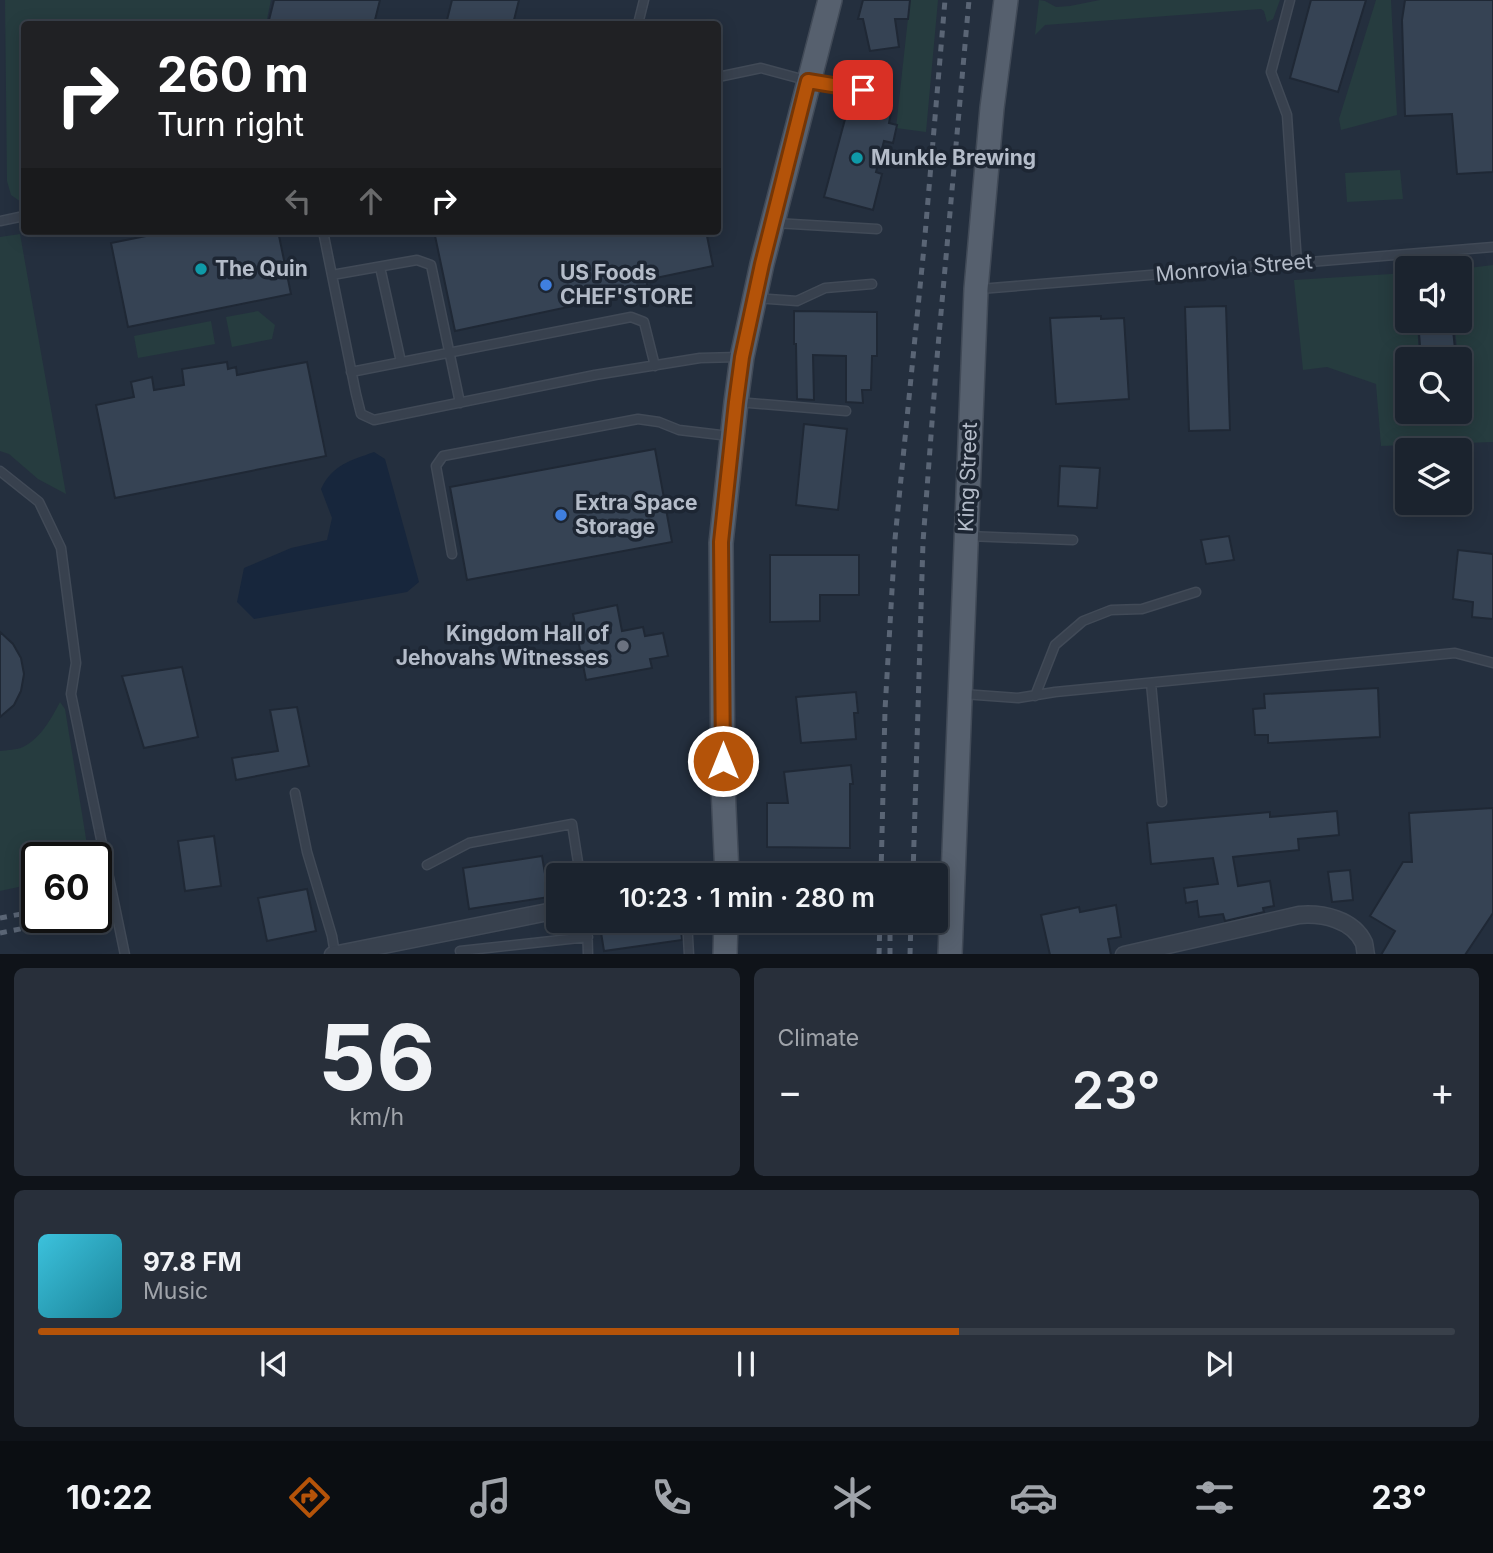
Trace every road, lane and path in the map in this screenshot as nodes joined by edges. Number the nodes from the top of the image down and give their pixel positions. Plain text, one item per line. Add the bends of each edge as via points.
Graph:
1 (643, 0) edge
2 (830, 0) edge
3 (1006, 0) edge
4 (1290, 0) edge
5 (639, 21) edge
6 (721, 76) edge
7 (808, 81) junction
8 (884, 93) dead end
9 (21, 217) edge
10 (0, 221) edge
11 (772, 222) junction
12 (877, 229) dead end
13 (324, 235) edge
14 (1493, 247) edge
15 (1297, 263) junction
16 (380, 267) junction
17 (332, 275) junction
18 (872, 284) dead end
19 (976, 289) junction
20 (755, 298) junction
21 (449, 352) junction
22 (742, 357) junction
23 (401, 362) junction
24 (655, 366) junction
25 (351, 372) junction
26 (736, 402) junction
27 (460, 403) junction
28 (846, 411) dead end
29 (732, 437) junction
30 (0, 471) edge
31 (966, 536) junction
32 (1073, 540) dead end
33 (452, 554) dead end
34 (1196, 592) dead end
35 (1493, 663) edge
36 (1151, 683) junction
37 (960, 694) junction
38 (1035, 696) junction
39 (295, 793) dead end
40 (1161, 802) dead end
41 (578, 863) edge
42 (726, 863) edge
43 (427, 865) dead end
44 (546, 912) edge
45 (456, 930) junction
46 (588, 933) edge
47 (688, 933) edge
48 (726, 933) edge
49 (588, 936) junction
50 (460, 953) edge
51 (125, 954) edge
52 (334, 954) edge
53 (588, 954) edge
54 (689, 954) edge
55 (725, 954) edge
56 (950, 954) edge
57 (1124, 954) edge
58 (1366, 954) edge

1 - 5 lane
2 - 7 main road
3 - 19 main road, King Street
4 - 15 lane via 1271,72 1287,115
6 - 7 lane via 761,68
7 - 8 lane
7 - 11 main road
9 - 10 lane
11 - 12 lane
11 - 20 main road
13 - 17 lane
14 - 15 lane, Monrovia Street
15 - 19 lane, Monrovia Street
16 - 17 lane
16 - 21 lane via 417,260 431,265
16 - 23 lane
17 - 25 lane
18 - 20 lane via 825,288 797,301
19 - 31 main road, King Street
20 - 22 main road
21 - 23 lane
21 - 24 lane via 631,317 645,322
21 - 27 lane
22 - 24 lane
22 - 26 main road
23 - 25 lane
24 - 27 lane
25 - 27 lane via 361,414 374,420
26 - 28 lane
26 - 29 main road
29 - 33 lane via 638,419 443,456 436,466
29 - 42 main road via 721,542
30 - 51 lane via 39,502 61,548 76,663 71,694
31 - 32 lane
31 - 37 main road, King Street
34 - 38 lane via 1142,609 1111,610 1083,621 1055,645
35 - 36 lane via 1455,653
36 - 38 lane
36 - 40 lane
37 - 38 lane
37 - 56 main road, King Street
39 - 52 lane
41 - 43 lane via 572,824 469,843
44 - 45 street
45 - 50 lane
45 - 52 street
46 - 49 lane
47 - 54 lane
48 - 55 main road
49 - 50 lane
49 - 53 lane
57 - 58 street via 1314,914 1348,926 1364,943

